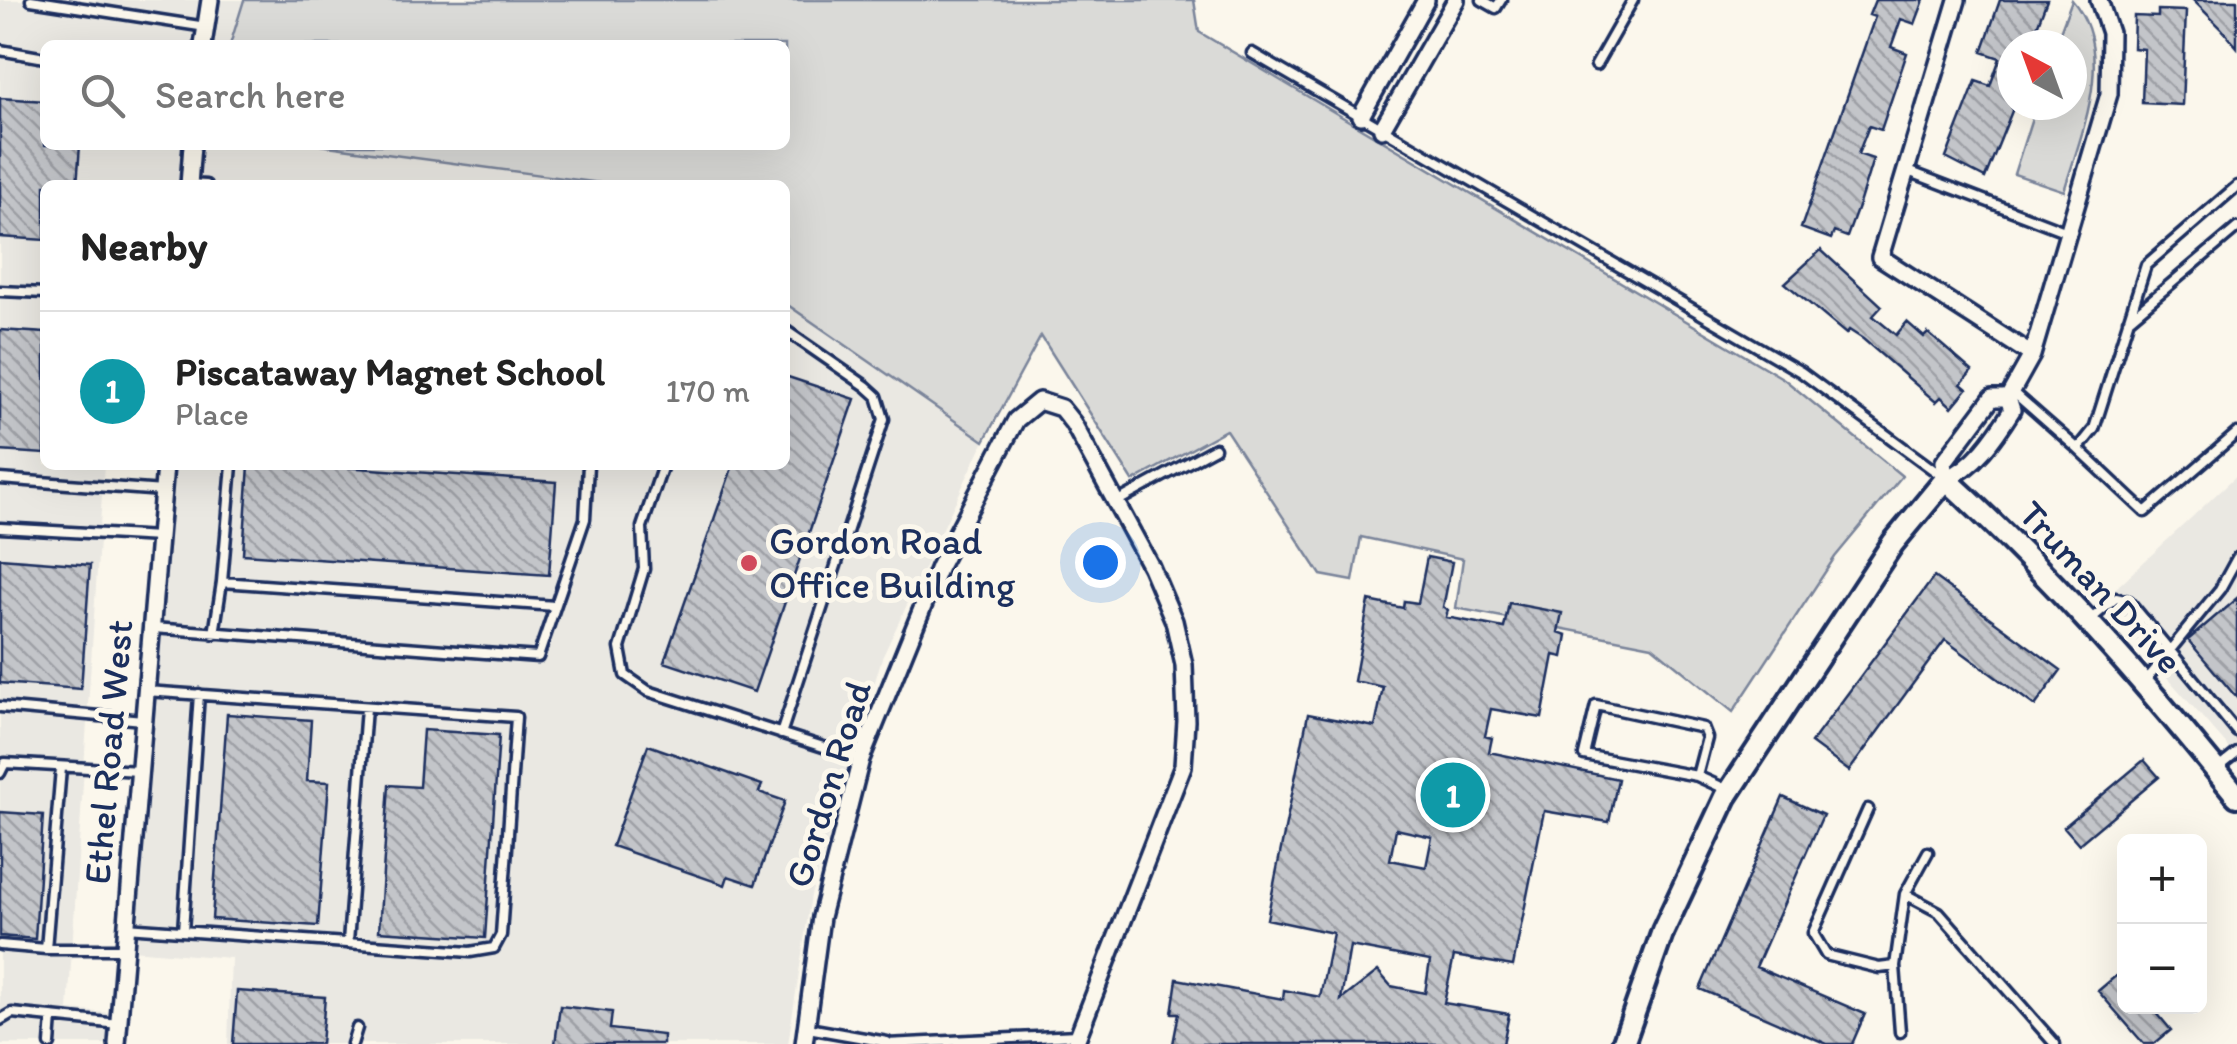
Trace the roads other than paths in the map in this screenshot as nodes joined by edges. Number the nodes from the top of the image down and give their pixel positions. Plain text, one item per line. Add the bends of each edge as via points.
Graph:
1 (31, 0) edge
2 (128, 0) edge
3 (210, 0) edge
4 (1426, 0) edge
5 (1456, 0) edge
6 (1482, 0) edge
7 (1500, 0) edge
8 (1632, 0) edge
9 (1957, 0) edge
10 (2101, 1) edge
11 (125, 14) junction
12 (206, 27) junction
13 (204, 40) edge
14 (0, 50) edge
15 (1252, 53) dead end
16 (40, 57) edge
17 (1596, 65) dead end
18 (1361, 116) junction
19 (1382, 128) junction
20 (192, 150) edge
21 (1908, 171) junction
22 (194, 180) edge
23 (2237, 186) edge
24 (2237, 228) edge
25 (2067, 232) junction
26 (0, 291) edge
27 (40, 293) edge
28 (2128, 320) junction
29 (790, 333) edge
30 (2032, 355) junction
31 (2010, 394) junction
32 (2237, 433) edge
33 (1216, 448) dead end
34 (2078, 449) junction
35 (165, 470) edge
36 (232, 470) edge
37 (588, 470) edge
38 (660, 470) edge
39 (0, 479) edge
40 (1946, 479) junction
41 (163, 491) junction
42 (1116, 502) junction
43 (0, 528) edge
44 (159, 538) junction
45 (2237, 558) edge
46 (222, 582) junction
47 (555, 606) junction
48 (2090, 620) junction
49 (151, 628) junction
50 (214, 634) junction
51 (2168, 652) junction
52 (2144, 682) junction
53 (146, 691) junction
54 (199, 694) junction
55 (0, 708) edge
56 (366, 708) junction
57 (143, 720) junction
58 (2237, 732) edge
59 (782, 734) junction
60 (2237, 753) edge
61 (861, 759) junction
62 (61, 768) junction
63 (2216, 770) junction
64 (139, 771) junction
65 (0, 773) edge
66 (1697, 776) junction
67 (1730, 790) junction
68 (2237, 796) edge
69 (1868, 809) dead end
70 (1928, 852) dead end
71 (1904, 894) junction
72 (126, 926) junction
73 (183, 931) junction
74 (348, 942) junction
75 (0, 945) edge
76 (46, 949) junction
77 (124, 949) junction
78 (1895, 966) junction
79 (52, 1018) junction
80 (0, 1020) edge
81 (119, 1024) junction
82 (358, 1028) dead end
83 (1900, 1032) dead end
84 (806, 1036) edge
85 (1076, 1040) edge
86 (886, 1043) edge
87 (50, 1044) edge
88 (117, 1044) edge
89 (352, 1044) edge
90 (1623, 1044) edge
91 (2055, 1044) edge

1 - 11 lane
2 - 11 lane
3 - 12 street
4 - 18 street
5 - 19 street
6 - 7 lane via 1496,8
8 - 17 lane
9 - 21 street
10 - 25 street via 2110,33 2110,94
11 - 12 lane
12 - 13 street
14 - 16 lane
15 - 18 lane
18 - 19 lane
19 - 40 lane via 1801,372
20 - 22 street
21 - 25 lane
21 - 30 street via 1880,257
23 - 28 lane via 2146,264
24 - 28 lane
25 - 30 street
26 - 27 lane
28 - 34 lane via 2094,429
29 - 59 lane via 866,386 884,419
30 - 31 street
31 - 34 lane
31 - 40 street via 2005,421 1966,471
31 - 40 street via 1992,398 1944,462
32 - 34 lane via 2145,512
33 - 42 lane
35 - 41 street, Ethel Road West
36 - 46 lane
37 - 47 lane via 584,519
38 - 59 lane via 642,526 644,569 620,665 648,692
39 - 41 lane
40 - 48 street, Truman Drive
40 - 67 street via 1882,559
41 - 44 street, Ethel Road West
42 - 61 street, Gordon Road via 1060,408 1039,401 1016,420 939,567
42 - 85 street via 1174,621 1184,665 1184,766
43 - 44 lane
44 - 49 street, Ethel Road West
45 - 51 lane
46 - 47 lane
46 - 50 lane
47 - 50 lane via 538,657
48 - 51 lane via 2122,598
48 - 52 street, Truman Drive
49 - 50 lane
49 - 53 street, Ethel Road West
51 - 52 lane
51 - 58 lane
52 - 63 street, Truman Drive
53 - 54 lane
53 - 57 street, Ethel Road West
54 - 56 lane
54 - 73 lane
55 - 57 lane
56 - 74 lane
56 - 74 lane via 516,717 502,935 494,948 478,952
57 - 64 street, Ethel Road West
59 - 61 lane
60 - 63 lane
61 - 84 street, Gordon Road via 821,917
62 - 64 lane
62 - 65 lane via 6,763
62 - 76 lane
63 - 68 street, Truman Drive
64 - 72 street, Ethel Road West
66 - 66 lane via 1584,755 1596,705 1704,728
66 - 67 lane
67 - 90 street via 1663,931
69 - 78 lane via 1813,934 1826,954
70 - 71 lane
71 - 78 lane
71 - 91 lane via 1938,912
72 - 73 lane
72 - 77 street, Ethel Road West
73 - 74 lane
75 - 76 lane
76 - 77 lane
77 - 81 street, Ethel Road West
78 - 83 lane
79 - 80 lane via 12,1013
79 - 81 lane
79 - 87 lane
81 - 88 street, Ethel Road West
82 - 89 lane
84 - 86 lane
85 - 86 lane

